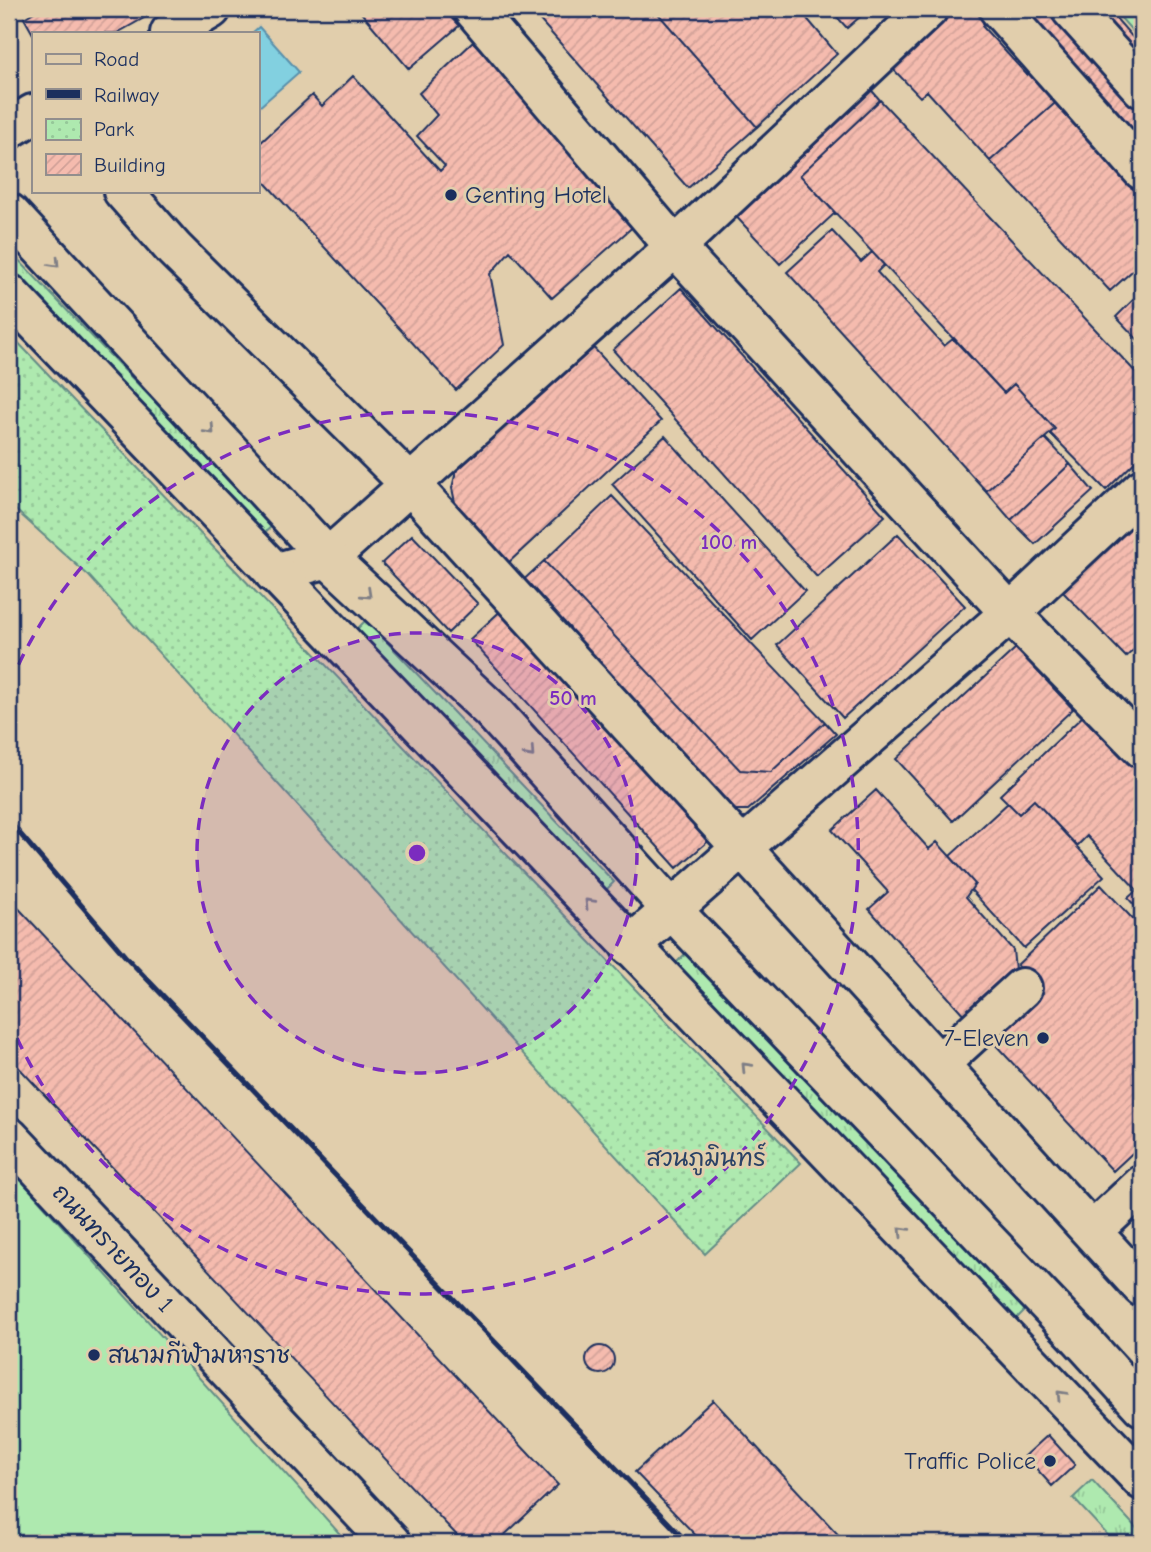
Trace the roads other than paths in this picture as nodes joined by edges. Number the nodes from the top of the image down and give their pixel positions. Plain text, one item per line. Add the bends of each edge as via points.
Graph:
1 (211, 9) edge
2 (473, 9) edge
3 (928, 9) edge
4 (999, 9) edge
5 (1071, 9) edge
6 (172, 32) edge
7 (1142, 88) edge
8 (32, 115) edge
9 (9, 129) edge
10 (1142, 170) edge
11 (124, 192) edge
12 (9, 213) edge
13 (675, 247) junction
14 (9, 294) edge
15 (410, 484) junction
16 (1142, 489) edge
17 (328, 558) junction
18 (274, 573) junction
19 (1010, 613) junction
20 (1142, 748) edge
21 (741, 849) junction
22 (671, 909) junction
23 (631, 946) junction
24 (1021, 988) dead end
25 (939, 1064) junction
26 (9, 1137) edge
27 (1142, 1185) edge
28 (1093, 1231) junction
29 (1142, 1287) edge
30 (1138, 1391) edge
31 (1091, 1427) junction
32 (1142, 1480) edge
33 (391, 1543) edge

1 - 6 street
2 - 13 street
3 - 13 street
4 - 10 street
5 - 7 street
8 - 9 street
11 - 15 street via 174,249
12 -> 17 street
13 - 15 street
13 - 19 street
14 - 18 street
15 - 17 street
15 - 21 street
16 - 19 street
17 - 18 street
17 -> 22 street via 491,710
23 -> 18 street
19 - 20 street
19 - 21 street
21 - 22 street
21 - 25 street
22 - 23 street
22 - 30 street
31 -> 23 street
24 - 25 street
25 - 28 street
26 - 33 street, ถนนทรายทอง 1
27 - 28 street
28 - 29 street
30 - 31 street
31 - 32 street

